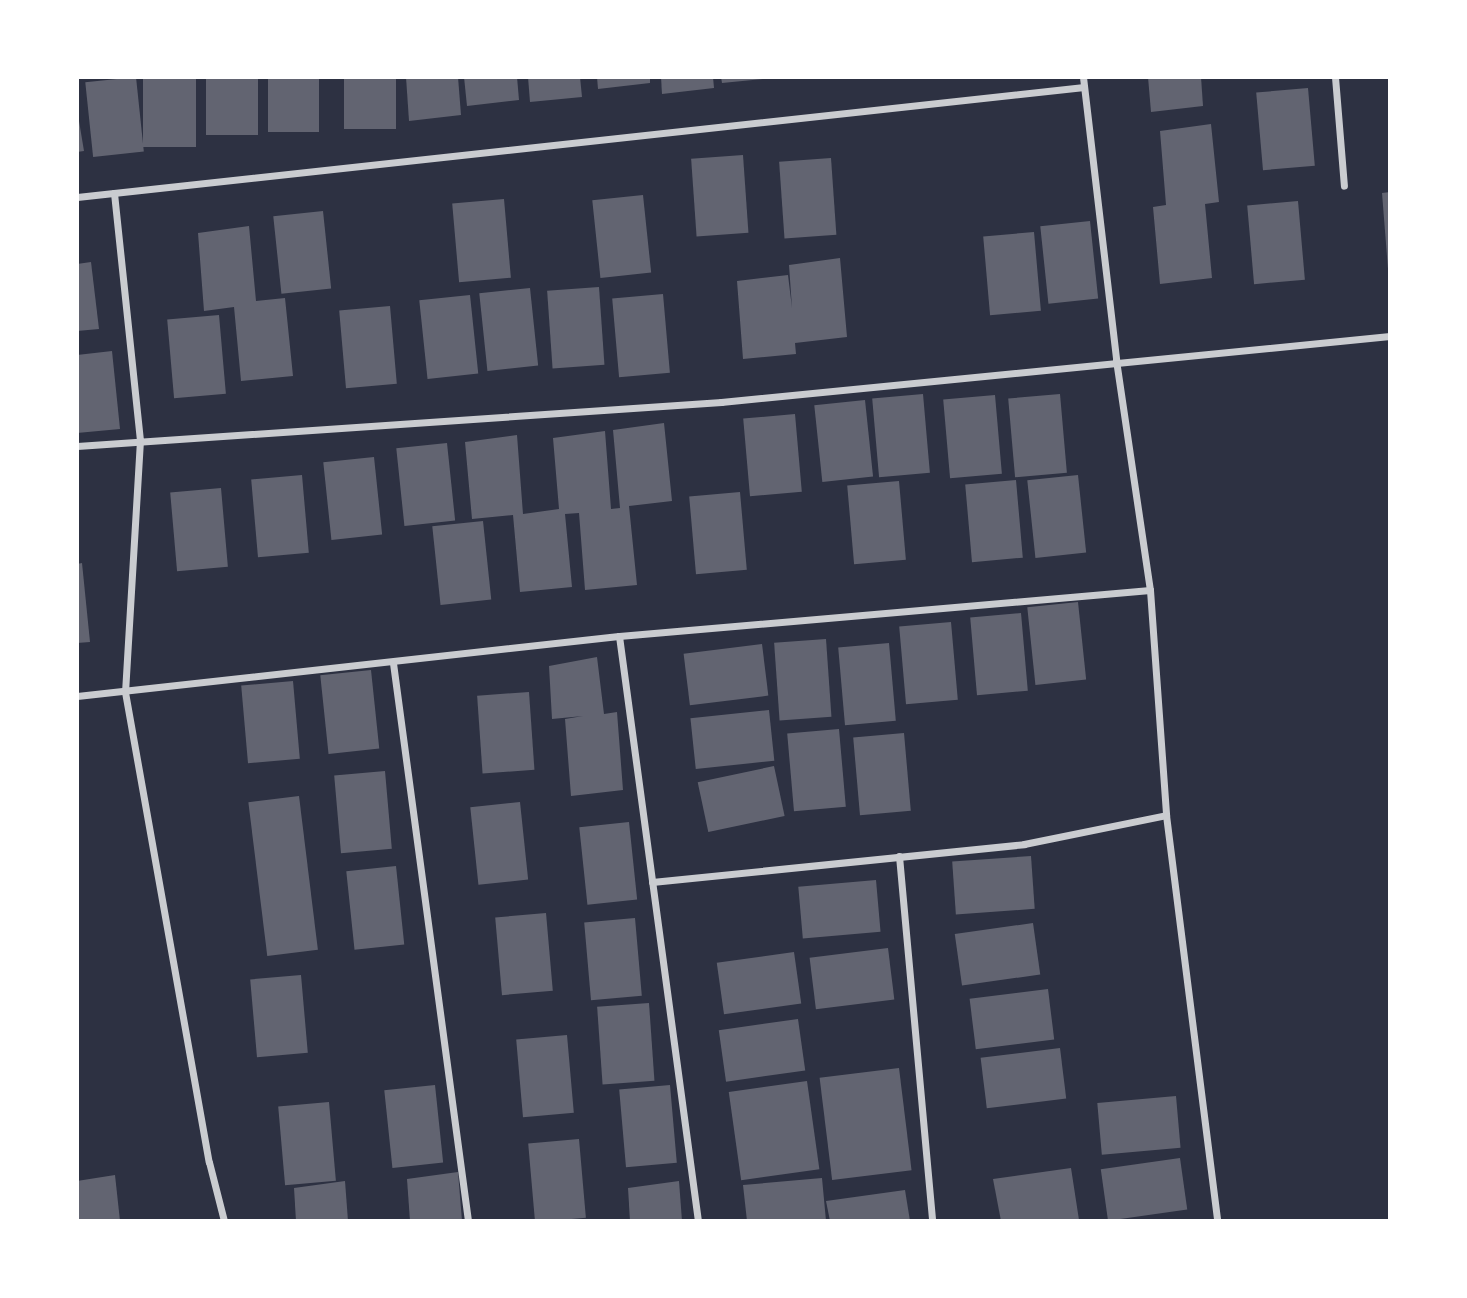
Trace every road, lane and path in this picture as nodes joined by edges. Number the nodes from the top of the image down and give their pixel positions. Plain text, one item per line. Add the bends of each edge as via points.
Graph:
1 (1083, 77) edge
2 (1335, 77) edge
3 (1084, 87) junction
4 (1344, 186) dead end
5 (114, 193) junction
6 (77, 197) edge
7 (1390, 336) edge
8 (1116, 360) junction
9 (140, 440) junction
10 (77, 446) edge
11 (1150, 590) junction
12 (619, 636) junction
13 (393, 663) junction
14 (125, 692) junction
15 (77, 696) edge
16 (1167, 815) junction
17 (899, 856) junction
18 (652, 883) junction
19 (225, 1221) edge
20 (468, 1221) edge
21 (698, 1221) edge
22 (932, 1221) edge
23 (1217, 1221) edge

1 - 3 street
2 - 4 street
3 - 5 street
3 - 8 street
5 - 6 street
5 - 9 street
7 - 8 street
8 - 9 street via 721,402
8 - 11 street
9 - 10 street
9 - 14 street
11 - 12 street
11 - 16 street
12 - 13 street
12 - 18 street
13 - 14 street
13 - 20 street
14 - 15 street
14 - 19 street via 209,1162
16 - 17 street via 1024,844
16 - 23 street
17 - 18 street
17 - 22 street
18 - 21 street

